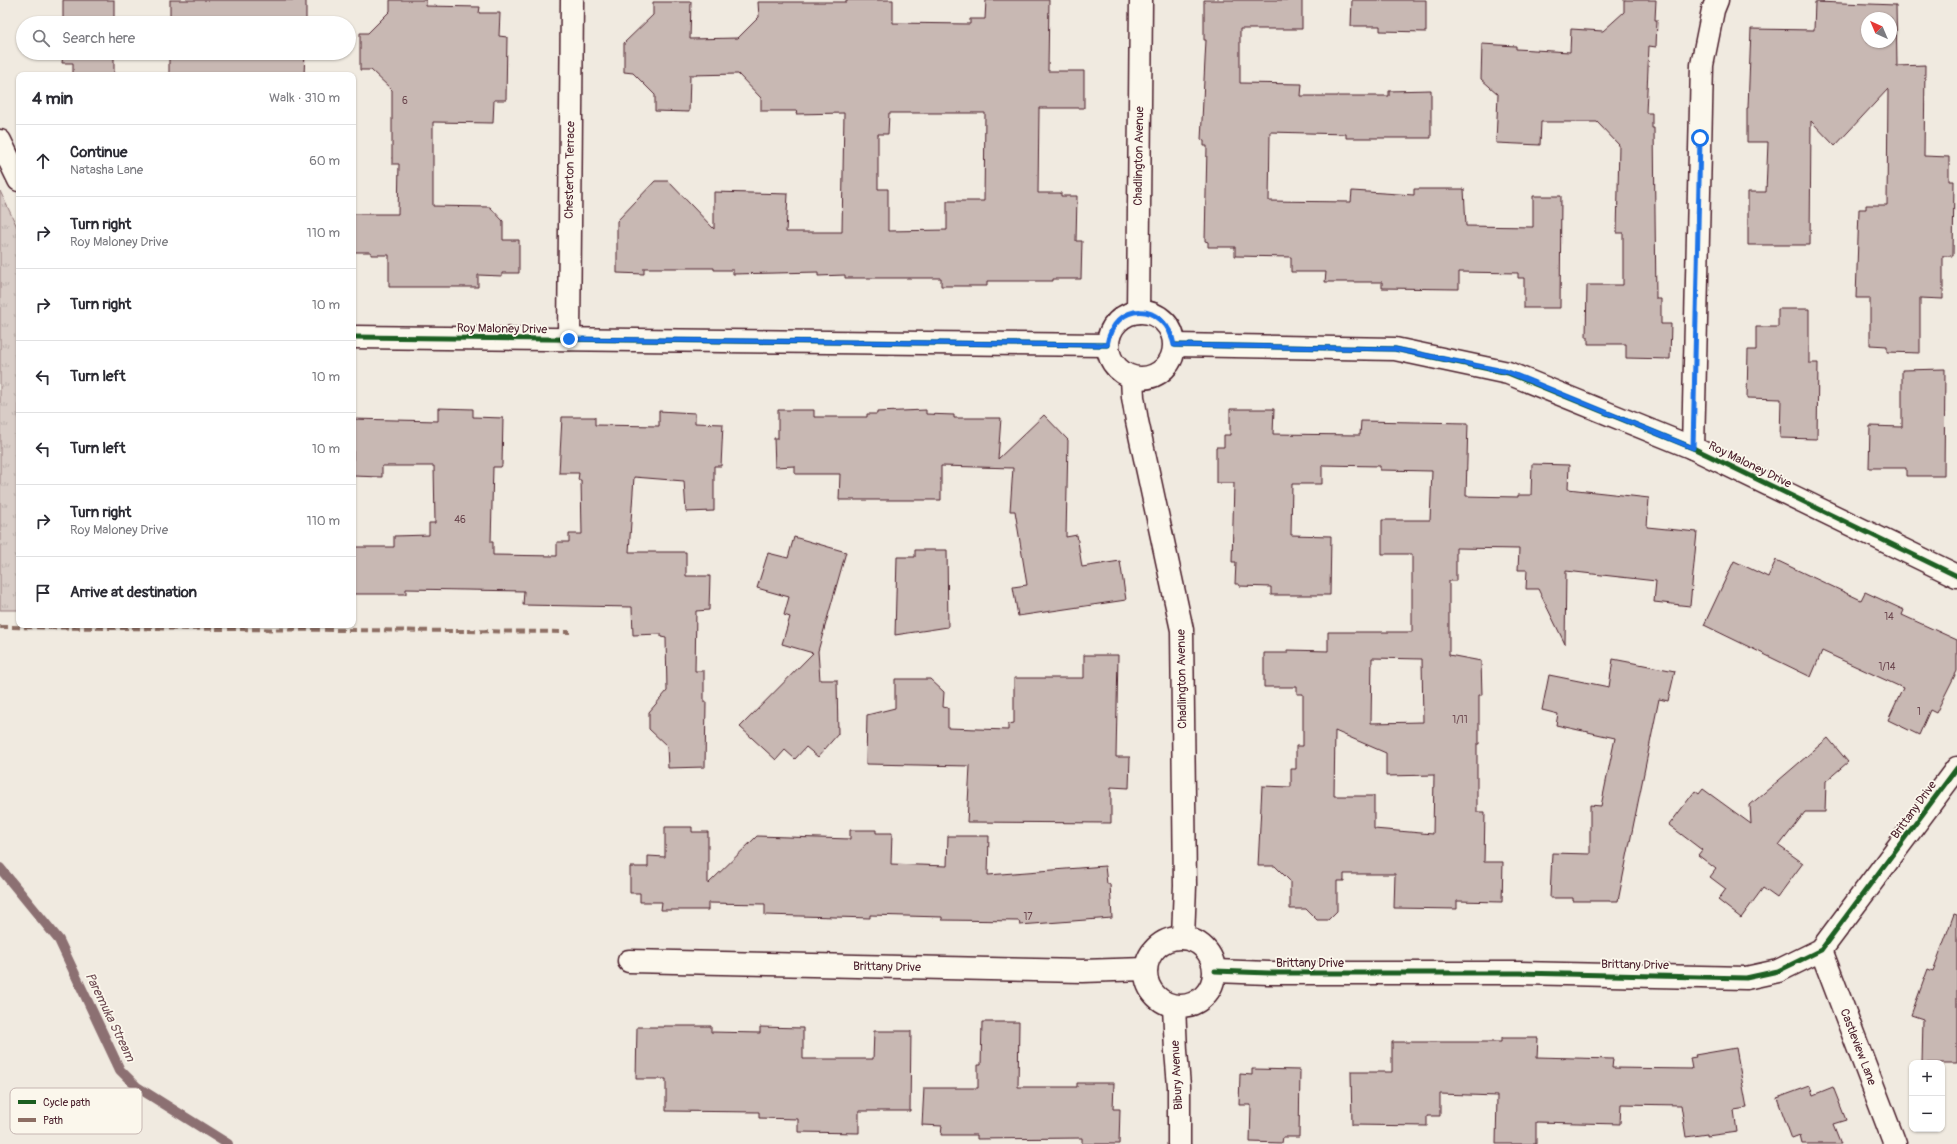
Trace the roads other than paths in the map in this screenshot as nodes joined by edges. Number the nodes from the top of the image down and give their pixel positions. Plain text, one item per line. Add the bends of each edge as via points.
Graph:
1 (572, 0) edge
2 (1141, 0) edge
3 (1717, 0) edge
4 (0, 141) edge
5 (16, 174) edge
6 (1138, 312) junction
7 (356, 337) edge
8 (569, 339) junction
9 (1107, 345) junction
10 (1174, 345) junction
11 (1132, 378) junction
12 (1693, 448) junction
13 (1957, 576) edge
14 (1957, 768) edge
15 (1183, 938) junction
16 (1821, 950) junction
17 (629, 961) dead end
18 (1146, 970) junction
19 (1215, 971) junction
20 (1174, 1006) junction
21 (1179, 1144) edge
22 (1895, 1144) edge

1 - 8 street, Chesterton Terrace
2 - 6 street, Chadlington Avenue
3 - 12 street via 1702,64
4 - 5 street
6 - 9 street via 1120,319 1111,331
6 - 10 street via 1159,317 1168,325
7 - 8 street, Roy Maloney Drive
8 - 9 street, Roy Maloney Drive
9 - 11 street via 1114,366
10 - 11 street via 1168,365 1161,372 1152,377
10 - 12 street, Roy Maloney Drive via 1395,349 1508,372
11 - 15 street, Chadlington Avenue via 1137,421 1182,630 1185,885
12 - 13 street, Roy Maloney Drive
14 - 16 street, Brittany Drive
15 - 18 street via 1162,943 1154,950
15 - 19 street via 1202,945
16 - 19 street, Brittany Drive via 1778,971 1746,978 1519,973
16 - 22 street, Castleview Lane
17 - 18 street, Brittany Drive
18 - 20 street via 1146,980 1150,989 1165,1003
19 - 20 street via 1213,981 1203,998 1184,1006
20 - 21 street, Bibury Avenue via 1179,1086

